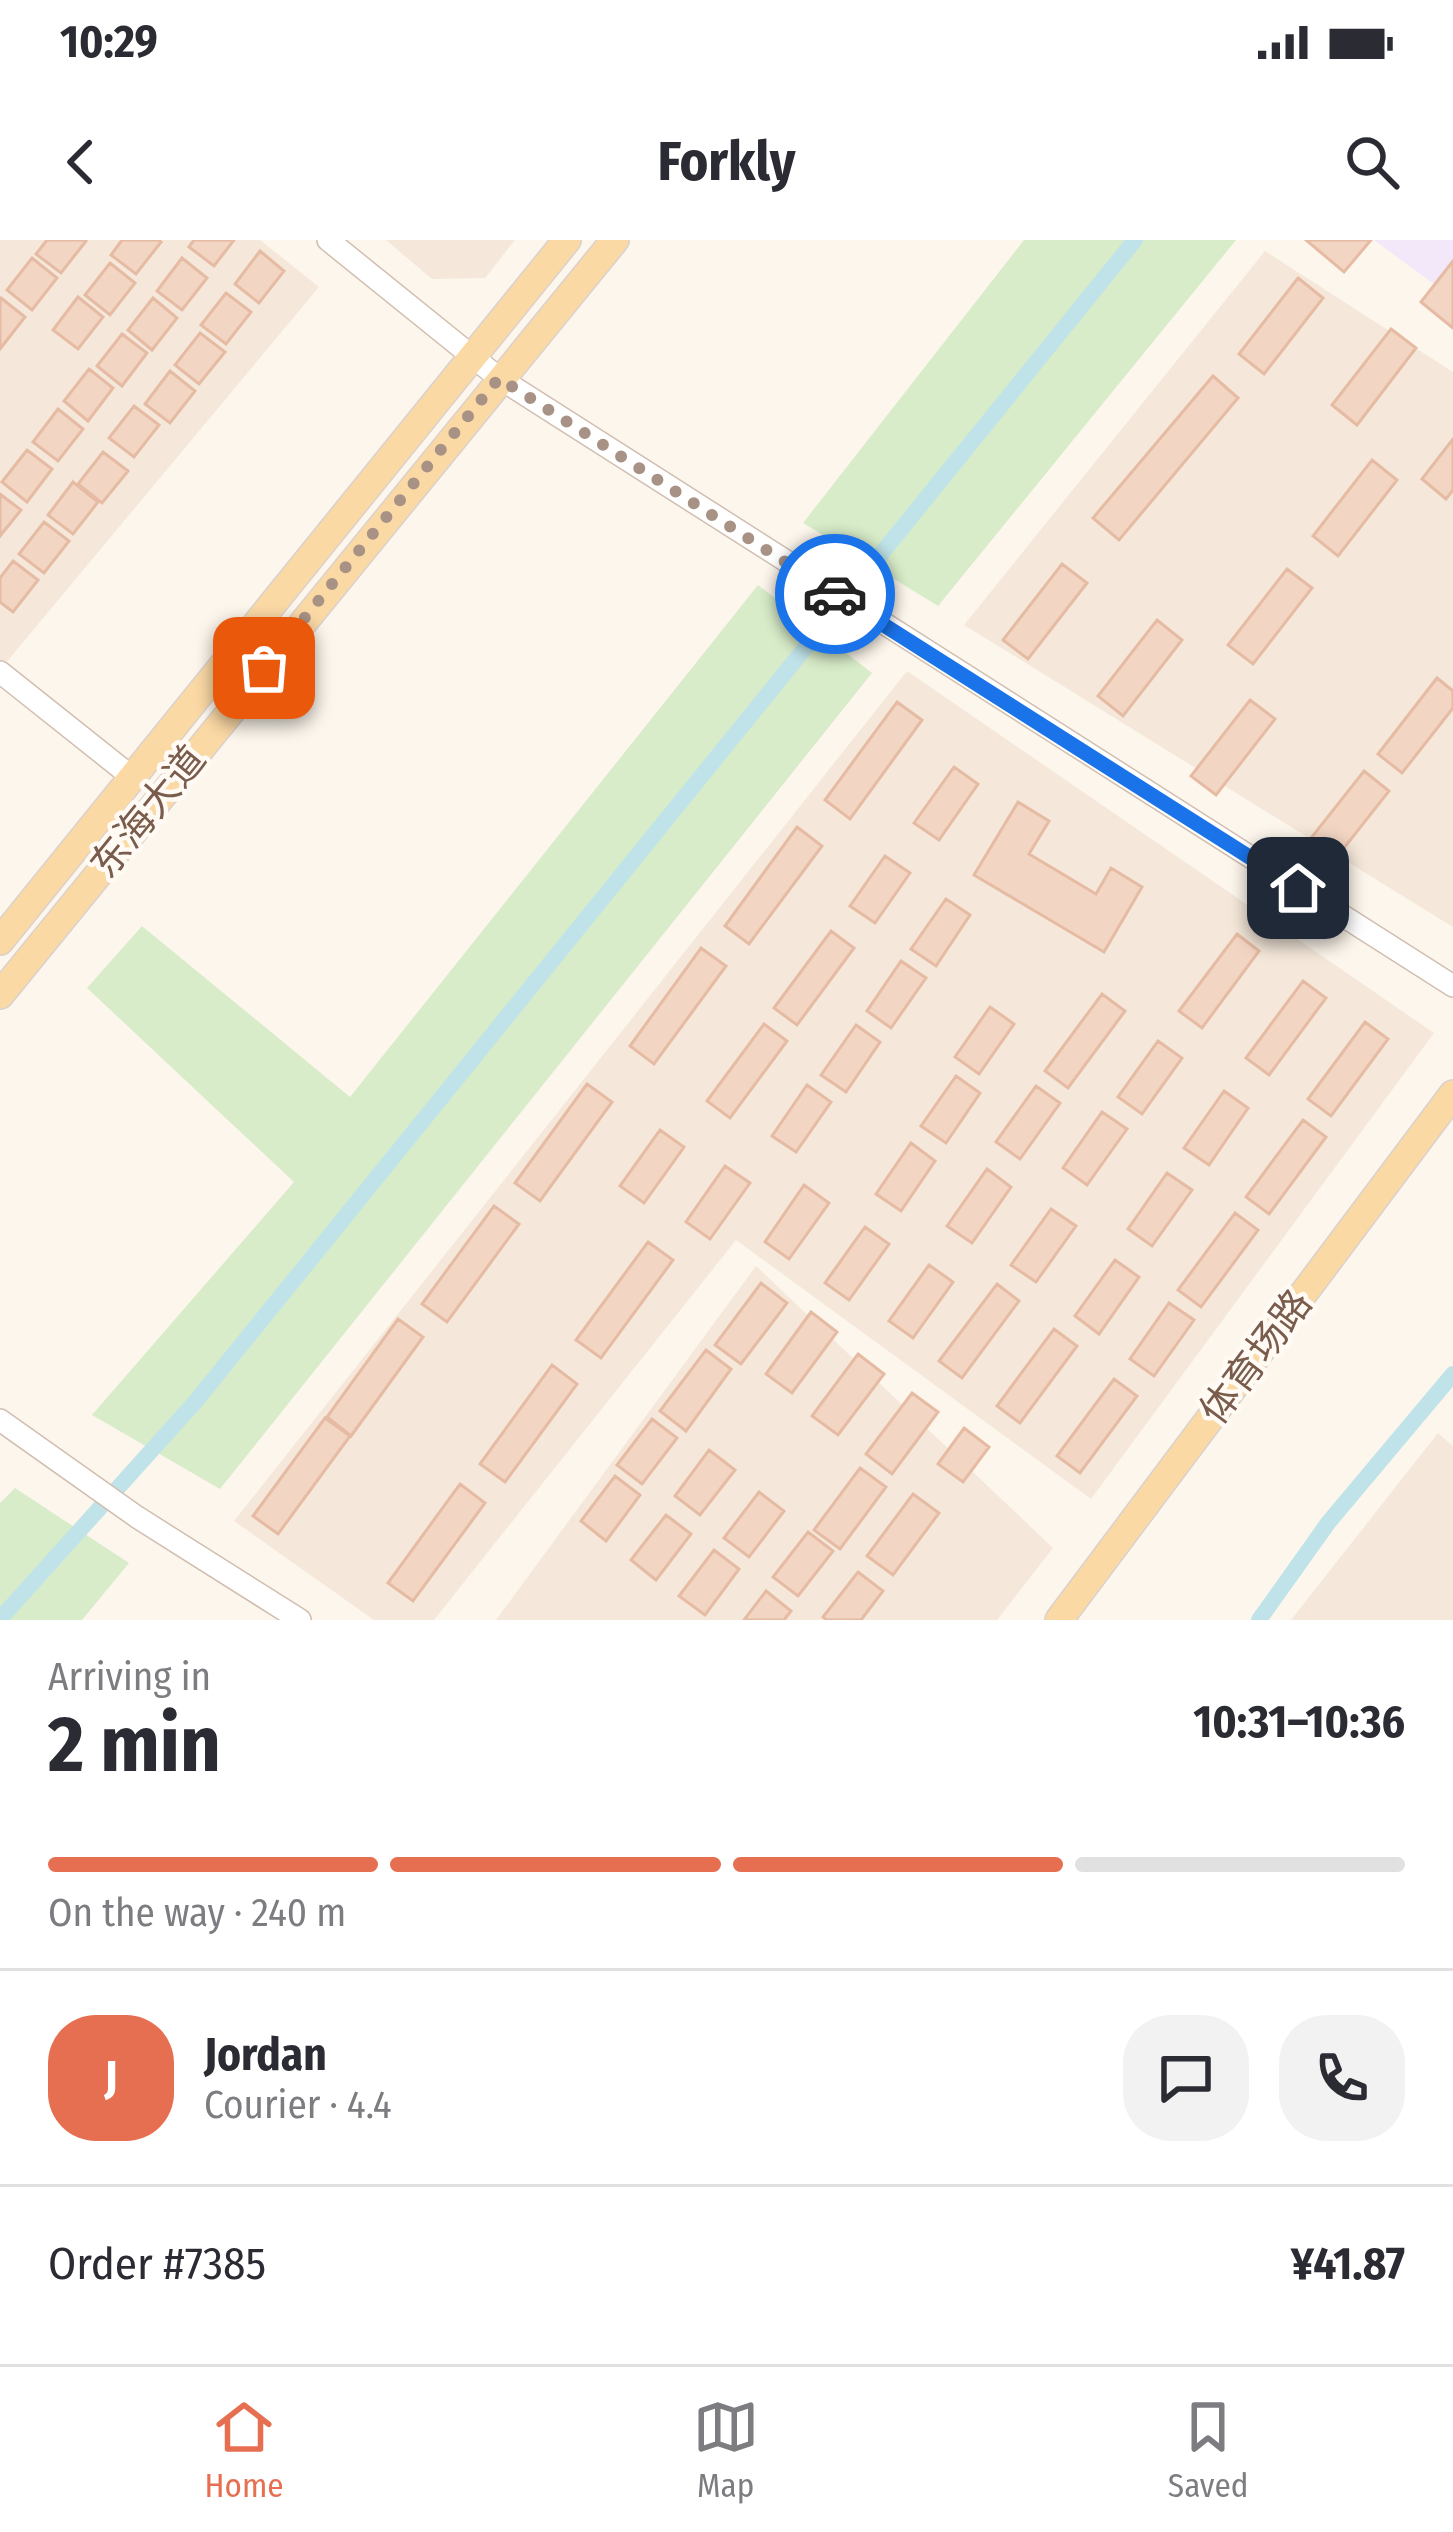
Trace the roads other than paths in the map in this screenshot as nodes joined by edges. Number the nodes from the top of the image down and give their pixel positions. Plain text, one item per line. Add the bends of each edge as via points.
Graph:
1 (328, 240) edge
2 (567, 240) edge
3 (615, 240) edge
4 (471, 357) junction
5 (499, 378) junction
6 (0, 672) edge
7 (132, 777) junction
8 (0, 941) edge
9 (1453, 986) edge
10 (0, 995) edge
11 (1453, 1094) edge
12 (0, 1420) edge
13 (300, 1620) edge
14 (1059, 1620) edge

1 - 4 street
2 - 4 main road, 东海大道
3 - 5 main road, 东海大道
4 - 5 street
4 - 7 main road, 东海大道
5 - 9 street
5 - 10 main road, 东海大道
6 - 7 street
7 - 8 main road, 东海大道
11 - 14 main road, 体育场路
12 - 13 street

